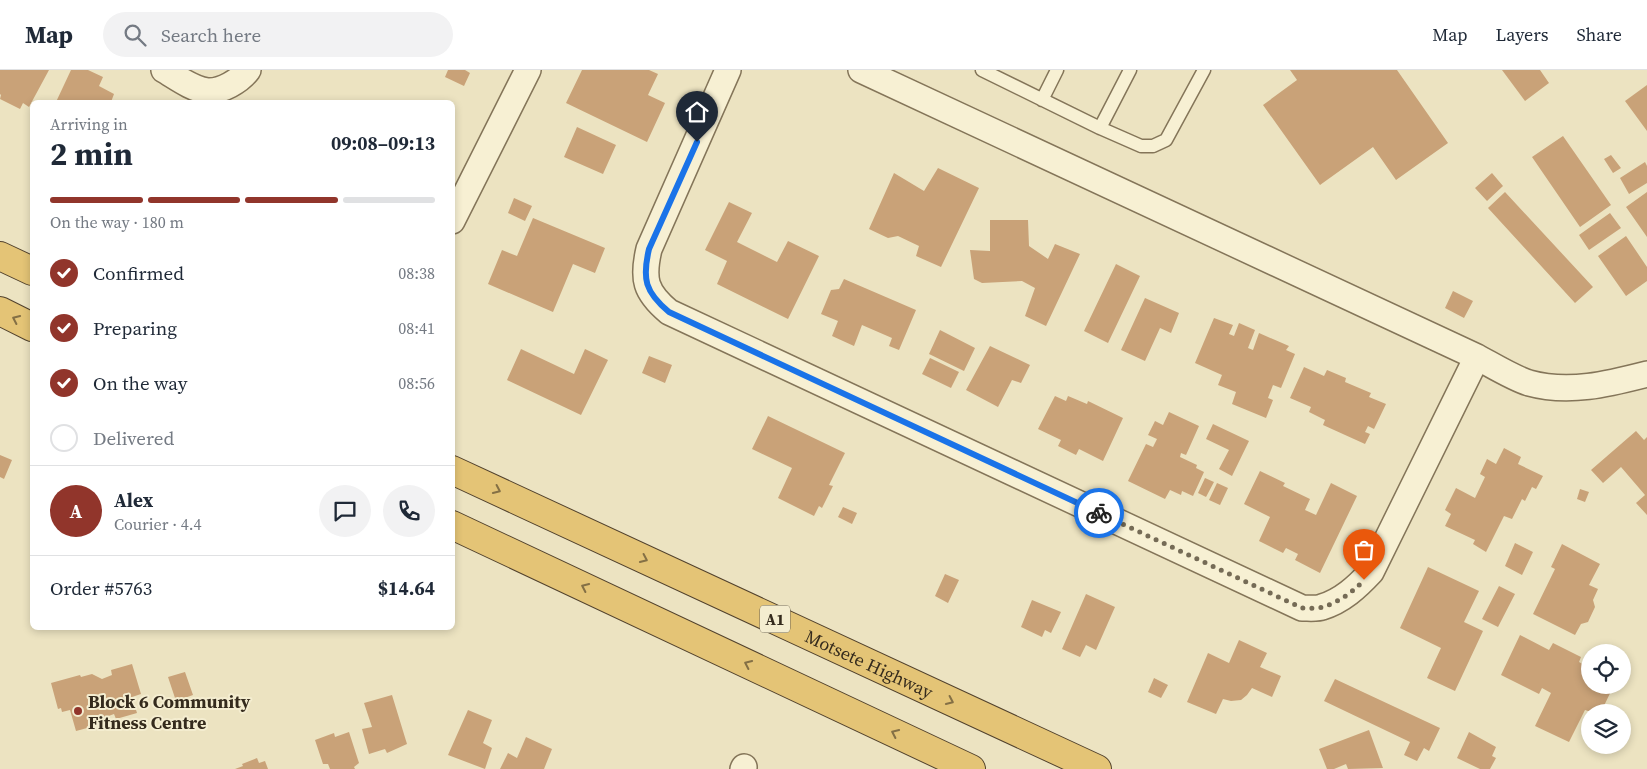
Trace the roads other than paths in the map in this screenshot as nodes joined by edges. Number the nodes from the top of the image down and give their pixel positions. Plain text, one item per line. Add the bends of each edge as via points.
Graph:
1 (164, 70) edge
2 (248, 70) edge
3 (528, 70) edge
4 (728, 70) edge
5 (861, 70) edge
6 (984, 70) edge
7 (1056, 70) edge
8 (1130, 70) edge
9 (1204, 70) edge
10 (1042, 100) junction
11 (1100, 128) junction
12 (455, 215) edge
13 (0, 256) edge
14 (30, 270) edge
15 (0, 311) edge
16 (30, 325) edge
17 (1477, 358) junction
18 (1647, 374) edge
19 (455, 471) edge
20 (455, 526) edge
21 (971, 769) edge
22 (1097, 769) edge

1 - 2 street via 208,91 226,87
3 - 12 street
4 - 17 street via 649,249 646,276 655,300 669,312 1302,608 1321,608 1342,598 1371,572
5 - 17 street
6 - 10 lane
7 - 10 lane
8 - 11 lane
9 - 11 lane via 1166,140 1153,146 1141,146
10 - 11 lane
13 - 14 highway
16 -> 15 highway
17 - 18 street via 1528,383 1560,388 1600,386
19 -> 22 highway, Motsete Highway / A1
21 -> 20 highway

